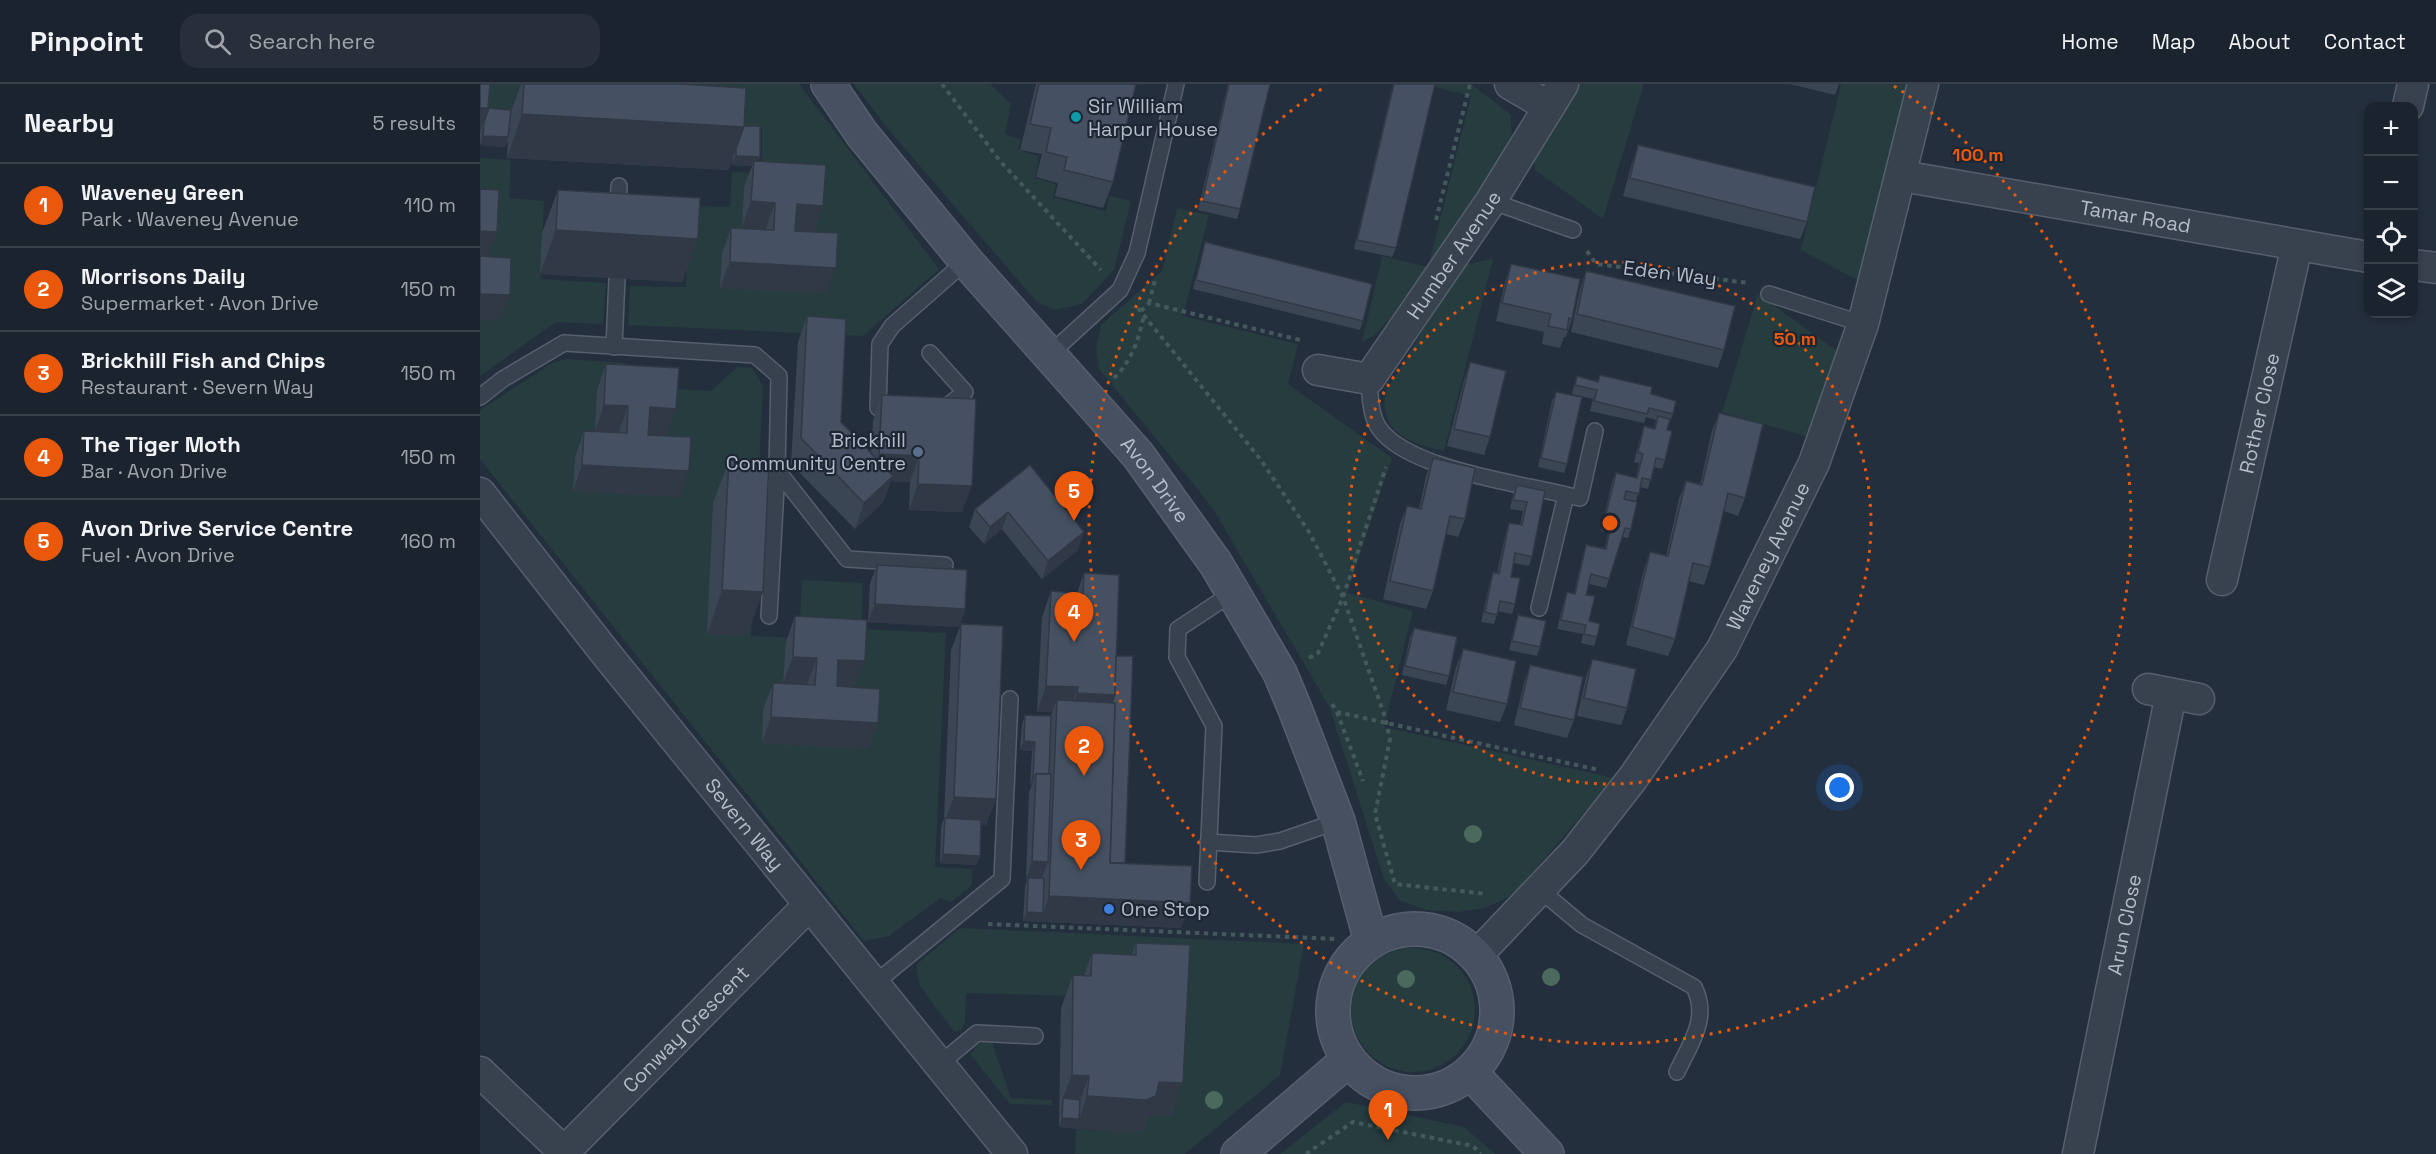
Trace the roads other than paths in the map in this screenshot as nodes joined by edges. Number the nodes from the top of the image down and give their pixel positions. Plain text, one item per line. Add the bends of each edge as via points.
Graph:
1 (828, 84) edge
2 (1176, 84) edge
3 (1510, 84) edge
4 (1923, 84) edge
5 (2413, 84) edge
6 (1556, 95) edge
7 (2409, 102) edge
8 (1902, 176) junction
9 (619, 186) dead end
10 (1491, 201) junction
11 (618, 227) edge
12 (1573, 230) road end
13 (2296, 245) junction
14 (2364, 256) edge
15 (966, 261) junction
16 (2418, 266) edge
17 (2436, 268) edge
18 (617, 278) dead end
19 (1769, 294) road end
20 (1863, 324) junction
21 (614, 347) junction
22 (930, 353) dead end
23 (1050, 354) junction
24 (1313, 356) road end
25 (1370, 379) junction
26 (480, 397) edge
27 (1595, 431) dead end
28 (777, 470) junction
29 (480, 493) edge
30 (1566, 495) junction
31 (945, 565) dead end
32 (2222, 580) dead end
33 (1234, 592) junction
34 (1539, 608) dead end
35 (770, 616) dead end
36 (2172, 694) dead end
37 (1010, 699) dead end
38 (1338, 821) junction
39 (1208, 842) junction
40 (1207, 882) dead end
41 (1540, 890) junction
42 (809, 905) junction
43 (1371, 941) junction
44 (1476, 956) junction
45 (874, 984) junction
46 (1035, 1036) dead end
47 (1348, 1060) junction
48 (941, 1063) junction
49 (480, 1072) edge
50 (1470, 1072) junction
51 (1677, 1072) dead end
52 (563, 1153) edge
53 (1012, 1154) edge
54 (1238, 1154) edge
55 (1547, 1154) edge
56 (2078, 1154) edge

1 - 15 street, Avon Drive via 862,134
2 - 23 lane via 1137,253 1120,290
3 - 6 street
4 - 8 street, Waveney Avenue
5 - 7 street
6 - 10 street, Humber Avenue
8 - 13 street, Tamar Road
8 - 20 street, Waveney Avenue
9 - 11 lane
10 - 12 lane
10 - 25 street, Humber Avenue
13 - 14 street, Tamar Road
13 - 32 street, Rother Close
15 - 22 lane via 892,326 880,344 878,408 944,410 965,392
15 - 23 street, Avon Drive
16 - 17 street
18 - 21 lane
19 - 20 lane
20 - 41 street, Waveney Avenue via 1814,463 1722,650 1633,778
21 - 26 lane via 564,343
21 - 28 lane via 755,356 779,376
23 - 33 street, Avon Drive via 1138,455
24 - 25 street
25 - 30 lane via 1370,402 1378,427 1393,443 1429,463
27 - 30 lane via 1580,498
28 - 31 lane via 847,559
28 - 35 lane
29 - 42 street, Severn Way
30 - 34 lane
33 - 38 street, Avon Drive via 1280,673
33 - 39 lane via 1178,629 1177,657 1214,726
36 - 56 street, Arun Close
37 - 45 lane via 1002,879
38 - 39 lane via 1280,842
38 - 43 street, Avon Drive
39 - 40 lane
41 - 44 street, Waveney Avenue
41 - 51 lane via 1582,925 1694,987 1701,1000 1701,1021
42 - 45 street, Severn Way
42 - 52 street, Conway Crescent
43 - 44 street via 1398,930 1427,930 1454,938
43 - 47 street via 1351,959 1337,982 1332,1009 1336,1036
44 - 50 street via 1490,978 1497,1003 1496,1028 1486,1053
45 - 48 street, Severn Way
46 - 48 lane via 977,1033
47 - 50 street via 1368,1079 1393,1091 1420,1094 1447,1087
47 - 54 street
48 - 53 street, Severn Way
49 - 52 street
50 - 55 street

